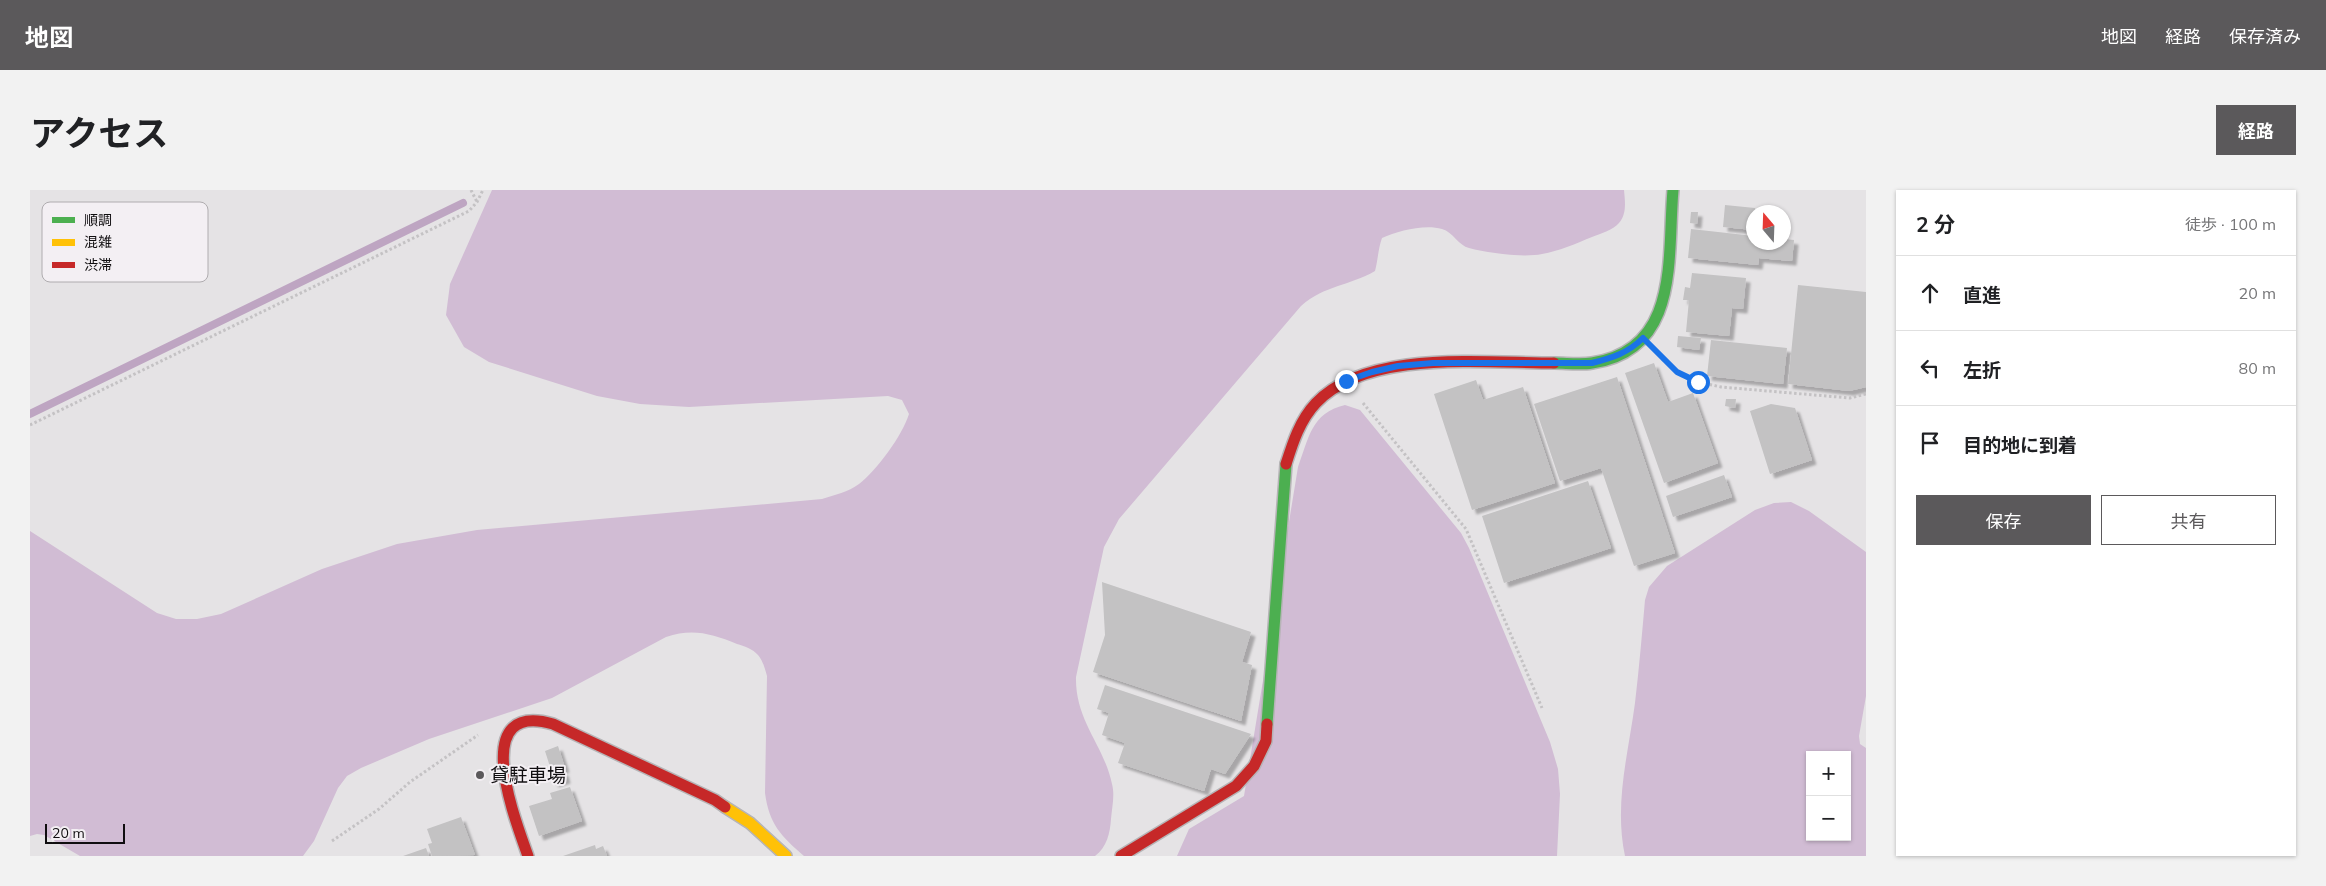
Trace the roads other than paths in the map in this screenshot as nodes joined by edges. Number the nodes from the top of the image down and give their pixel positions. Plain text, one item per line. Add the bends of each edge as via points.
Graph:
1 (1673, 190) edge
2 (528, 856) edge
3 (786, 856) edge
4 (1121, 856) edge

1 - 4 street via 1667,287 1662,310 1651,330 1635,347 1614,358 1592,363 1398,366 1346,381 1323,396 1305,416 1293,440 1286,465 1266,741 1254,766 1236,786
2 - 3 street via 513,810 502,746 509,732 522,722 537,719 715,800 750,823

